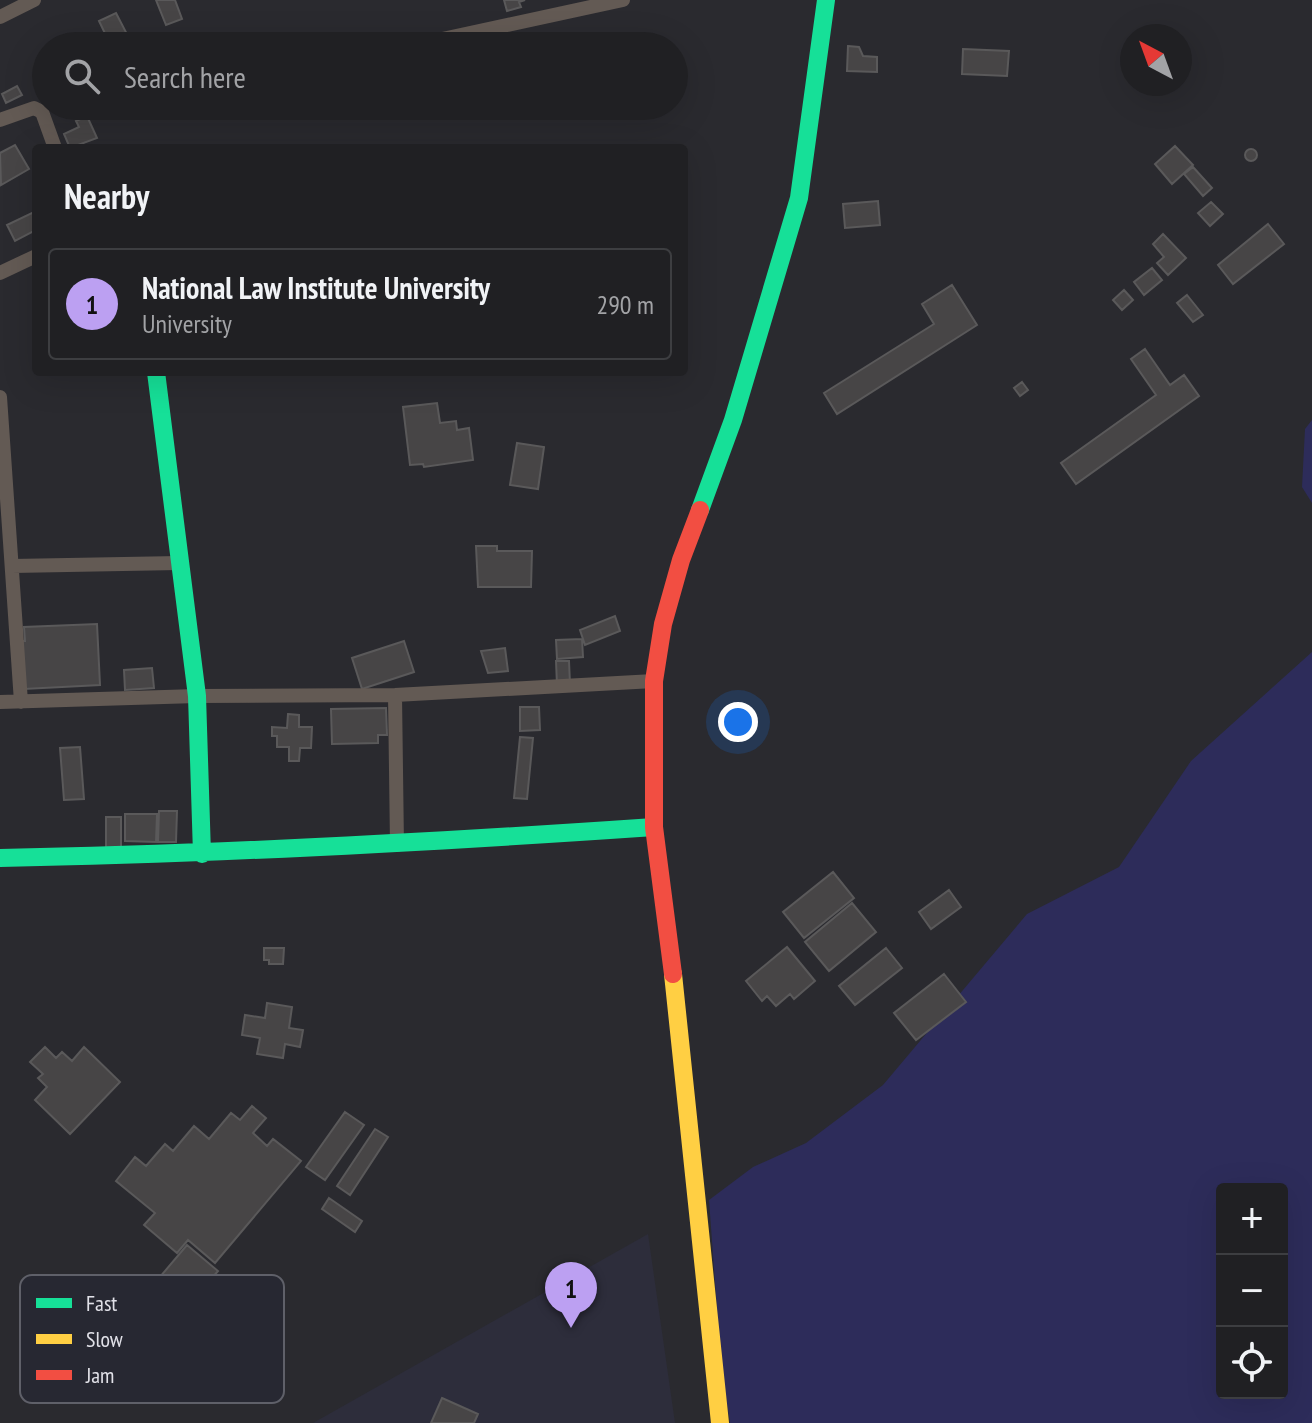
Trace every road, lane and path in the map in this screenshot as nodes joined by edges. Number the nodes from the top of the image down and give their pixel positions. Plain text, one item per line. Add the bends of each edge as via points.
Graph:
1 (34, 0) edge
2 (623, 0) edge
3 (826, 0) edge
4 (0, 17) edge
5 (475, 32) edge
6 (32, 109) edge
7 (0, 120) edge
8 (45, 120) edge
9 (54, 144) edge
10 (32, 258) edge
11 (0, 273) edge
12 (156, 376) edge
13 (0, 397) edge
14 (179, 563) junction
15 (12, 566) junction
16 (654, 681) junction
17 (395, 695) junction
18 (197, 696) junction
19 (0, 702) edge
20 (21, 702) junction
21 (654, 827) junction
22 (397, 845) junction
23 (202, 854) junction
24 (0, 858) edge
25 (720, 1423) edge

1 - 4 street
2 - 5 street
3 - 16 street via 799,198 733,420 681,560
6 - 7 street
8 - 9 street
10 - 11 street
12 - 14 street
13 - 15 street
14 - 15 street
14 - 18 street
15 - 20 street
16 - 17 street
16 - 21 street
17 - 18 street
17 - 22 street
18 - 20 street
18 - 23 street
19 - 20 street
21 - 22 street
21 - 25 street
22 - 23 street
23 - 24 street

